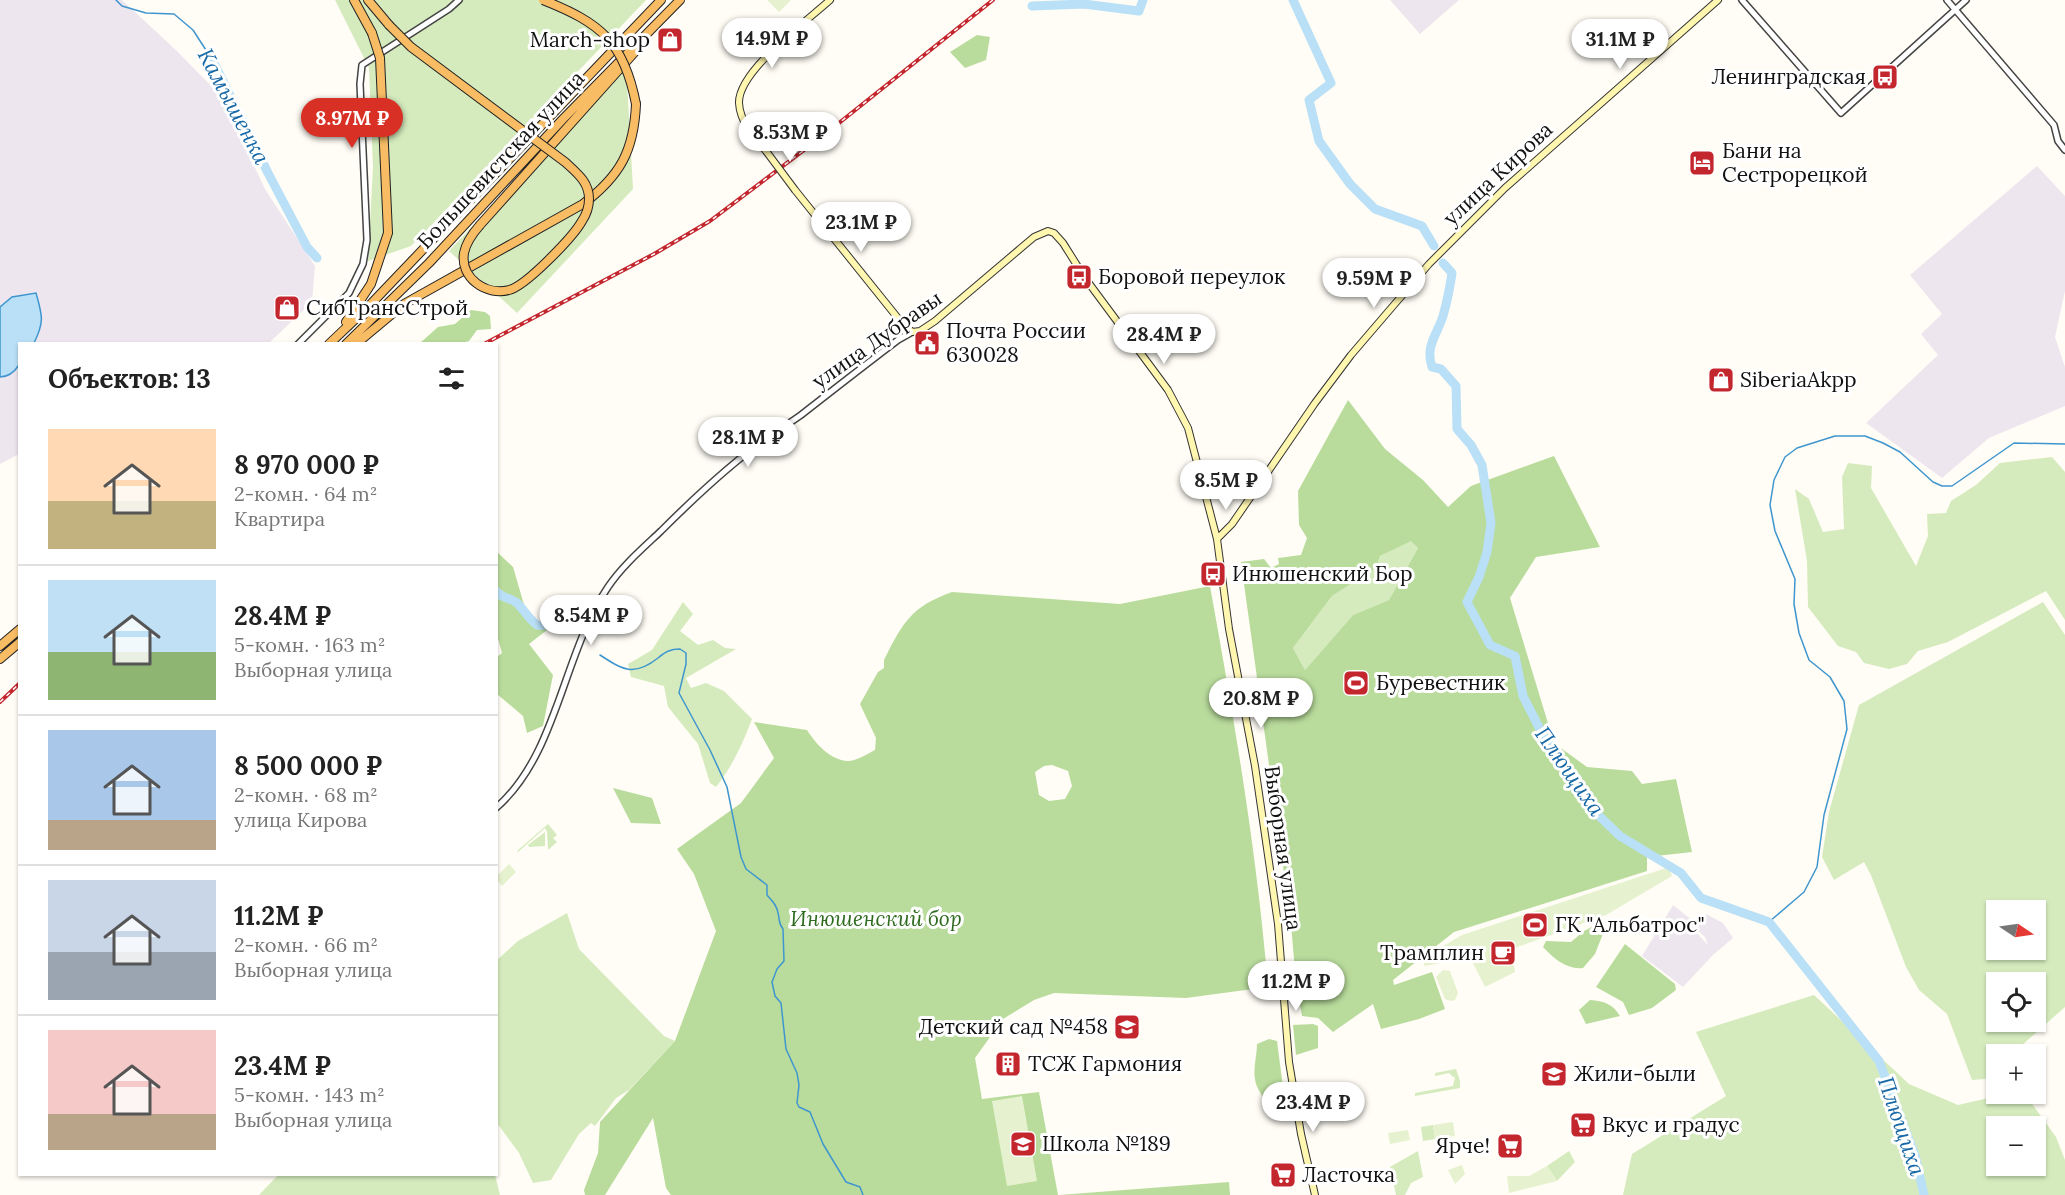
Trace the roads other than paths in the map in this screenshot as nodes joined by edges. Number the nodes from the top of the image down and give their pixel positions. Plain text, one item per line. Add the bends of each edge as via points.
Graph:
1 (354, 0) edge
2 (368, 0) edge
3 (459, 0) edge
4 (543, 0) edge
5 (661, 0) edge
6 (680, 0) edge
7 (830, 0) edge
8 (1718, 0) edge
9 (1742, 0) edge
10 (1947, 0) edge
11 (1966, 0) edge
12 (1955, 9) junction
13 (2065, 150) edge
14 (1048, 231) joint
15 (912, 332) junction
16 (300, 342) edge
17 (330, 342) edge
18 (330, 342) edge
19 (348, 342) edge
20 (358, 342) edge
21 (1217, 538) junction
22 (18, 630) edge
23 (18, 644) edge
24 (0, 646) edge
25 (0, 659) edge
26 (498, 806) edge
27 (1315, 1195) edge

1 - 17 highway, bridge via 380,58 388,233 371,284
2 - 6 highway, bridge via 420,54 565,162 587,189 588,206 582,223 525,283 509,290 491,290 471,279 466,270 466,245 480,225
3 - 16 street via 362,65 367,240 363,264 343,300
4 - 20 highway, bridge via 591,24 625,62 636,104 635,127 618,170 602,190 583,204 404,304
5 - 18 highway, Большевистская улица
6 - 19 highway, Большевистская улица via 429,263
7 - 15 main road, bridge via 754,69 742,89 739,104 751,134
8 - 21 main road, улица Кирова via 1539,158 1429,264 1315,403 1232,524
9 - 12 street via 1840,113
10 - 12 street
11 - 12 street
12 - 13 street via 2054,125
14 - 15 main road, улица Дубравы via 1034,237 935,321
14 - 21 main road, Выборная улица via 1063,243 1168,390 1188,428
15 - 26 street, улица Дубравы via 766,438 709,485 622,569 591,614 530,769
21 - 27 main road, Выборная улица via 1278,924 1290,1072
22 - 24 highway
23 - 25 highway

